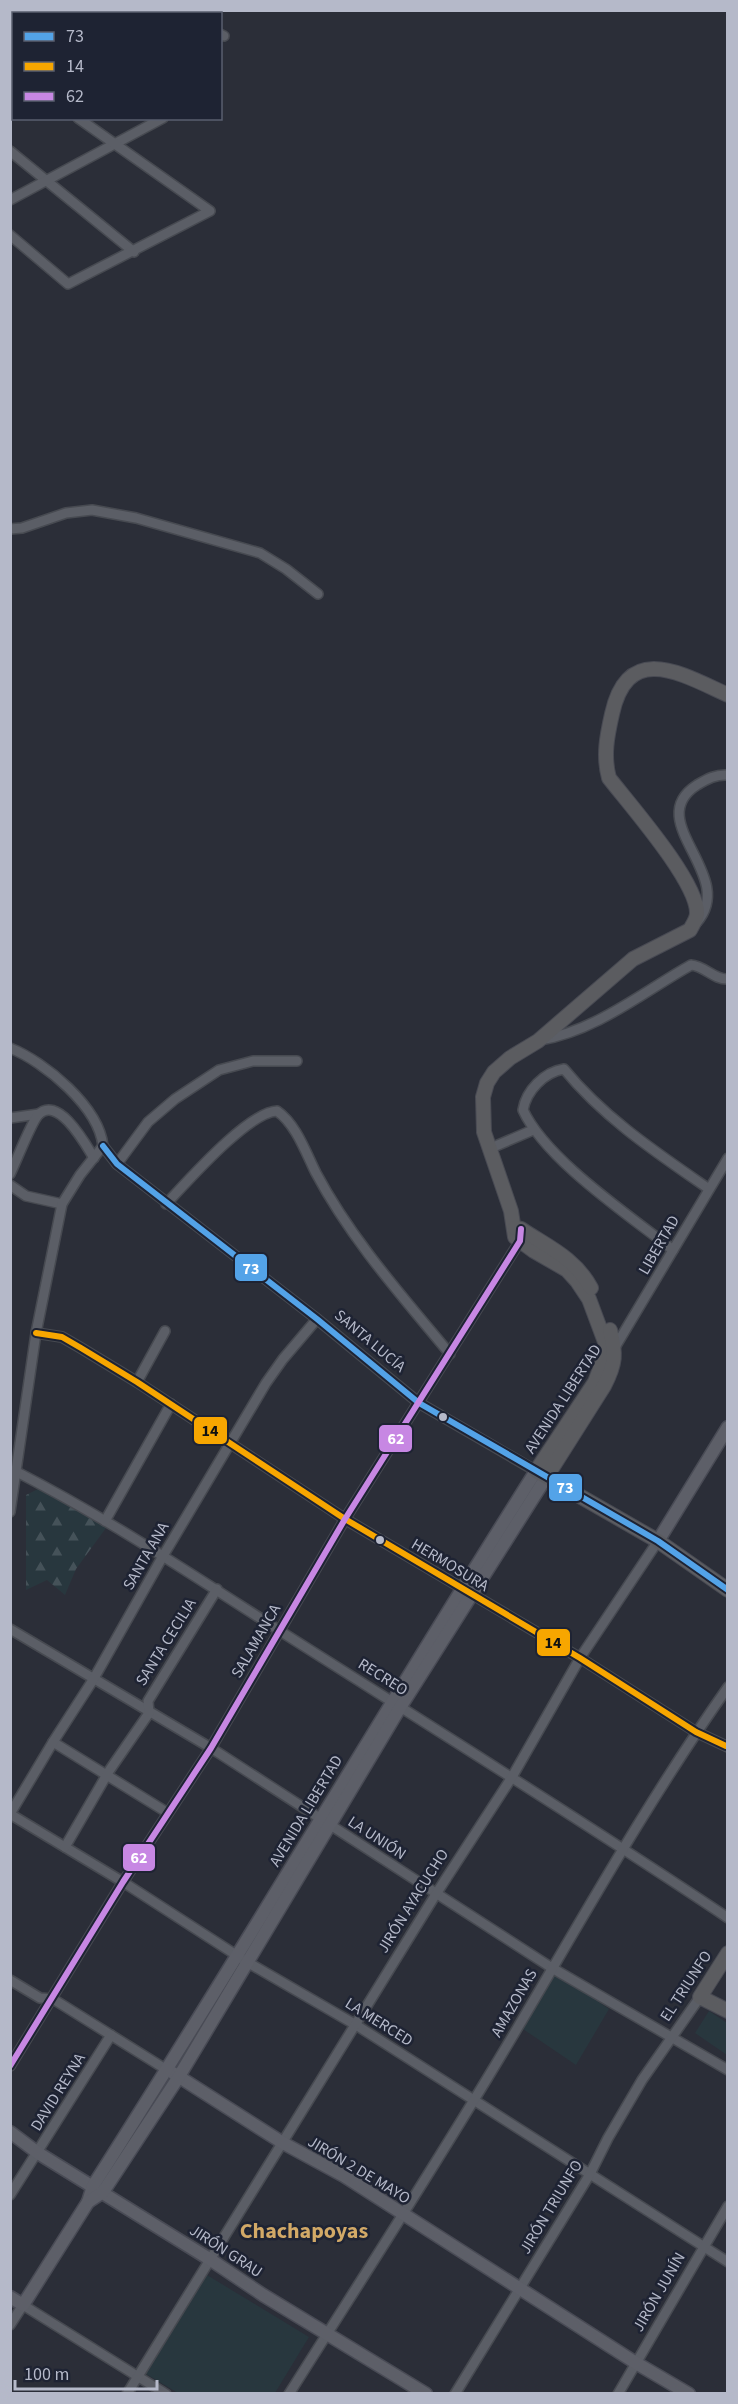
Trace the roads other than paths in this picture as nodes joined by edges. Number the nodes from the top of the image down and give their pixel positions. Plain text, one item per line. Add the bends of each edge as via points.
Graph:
1 (81, 120) edge
2 (159, 120) edge
3 (112, 144) junction
4 (10, 151) edge
5 (46, 181) junction
6 (10, 200) edge
7 (10, 235) edge
8 (134, 252) junction
9 (10, 529) edge
10 (318, 594) dead end
11 (728, 695) edge
12 (728, 776) edge
13 (690, 930) junction
14 (728, 979) edge
15 (538, 1041) junction
16 (10, 1048) edge
17 (297, 1061) dead end
18 (39, 1114) junction
19 (10, 1118) edge
20 (533, 1130) junction
21 (104, 1146) junction
22 (491, 1148) junction
23 (94, 1158) junction
24 (728, 1158) edge
25 (117, 1164) junction
26 (10, 1174) edge
27 (10, 1185) edge
28 (709, 1189) junction
29 (62, 1204) junction
30 (166, 1204) junction
31 (519, 1232) junction
32 (673, 1250) junction
33 (317, 1319) junction
34 (165, 1331) dead end
35 (36, 1333) junction
36 (615, 1347) junction
37 (450, 1354) junction
38 (602, 1368) junction
39 (137, 1382) junction
40 (418, 1403) junction
41 (171, 1404) junction
42 (728, 1427) edge
43 (230, 1445) junction
44 (14, 1453) edge
45 (15, 1471) junction
46 (541, 1474) junction
47 (10, 1512) edge
48 (345, 1519) junction
49 (105, 1521) junction
50 (658, 1540) junction
51 (163, 1556) junction
52 (217, 1589) junction
53 (728, 1590) edge
54 (466, 1592) junction
55 (10, 1629) edge
56 (279, 1630) junction
57 (580, 1659) junction
58 (93, 1680) junction
59 (728, 1687) edge
60 (397, 1703) junction
61 (149, 1713) junction
62 (696, 1732) junction
63 (53, 1742) junction
64 (728, 1747) edge
65 (211, 1748) junction
66 (108, 1776) junction
67 (512, 1777) junction
68 (168, 1813) junction
69 (11, 1814) edge
70 (325, 1823) junction
71 (65, 1847) junction
72 (623, 1848) junction
73 (123, 1882) junction
74 (436, 1894) junction
75 (728, 1918) edge
76 (728, 1953) edge
77 (242, 1958) junction
78 (552, 1968) junction
79 (10, 1980) edge
80 (700, 1997) junction
81 (53, 1999) junction
82 (728, 2011) edge
83 (356, 2025) junction
84 (111, 2035) junction
85 (673, 2038) junction
86 (10, 2066) edge
87 (167, 2070) junction
88 (728, 2070) edge
89 (178, 2077) junction
90 (473, 2100) junction
91 (10, 2132) edge
92 (283, 2144) junction
93 (38, 2153) junction
94 (590, 2174) junction
95 (98, 2189) junction
96 (10, 2195) edge
97 (728, 2206) edge
98 (402, 2215) junction
99 (702, 2246) junction
100 (211, 2260) junction
101 (728, 2262) edge
102 (519, 2288) junction
103 (10, 2297) edge
104 (23, 2305) junction
105 (10, 2325) edge
106 (327, 2334) junction
107 (636, 2363) junction
108 (137, 2376) junction
109 (127, 2394) edge
110 (166, 2394) edge
111 (289, 2394) edge
112 (426, 2394) edge
113 (455, 2394) edge
114 (618, 2394) edge
115 (689, 2394) edge

1 - 3 street
2 - 3 street
3 - 5 street
3 - 8 street via 210,211
4 - 5 street
5 - 6 street
5 - 8 street
7 - 8 street via 69,284
9 - 10 street via 92,510 136,518 260,553
11 - 13 highway via 671,670 641,670 618,690 606,740 609,778 682,874 694,898 697,912
12 - 13 street via 710,777 693,788 683,799 679,813 680,827 707,883 709,899 707,910
13 - 15 highway via 633,959
14 - 15 street via 719,979 702,967 691,965 586,1026
15 - 22 highway via 494,1072 487,1083 482,1112
16 - 21 street, SANTA LUCÍA via 49,1069 72,1092 99,1129
17 - 25 street via 253,1061 205,1078 148,1122
18 - 19 street
18 - 23 street via 49,1111 65,1119
18 - 26 street
20 - 22 street
20 - 28 street via 523,1110 527,1096 542,1079 564,1069 588,1097 634,1136
20 - 32 street via 591,1185
21 - 23 street
21 - 25 street, SANTA LUCÍA
22 - 31 highway
23 - 29 street
24 - 28 street, LIBERTAD
25 - 30 street, SANTA LUCÍA
27 - 29 street via 26,1196
28 - 32 street, LIBERTAD
29 - 35 street
30 - 33 street, SANTA LUCÍA
30 - 37 street via 228,1141 269,1112 277,1111 299,1139 332,1203 377,1267
31 - 36 highway via 580,1269 607,1317
31 - 37 street, SALAMANCA
31 - 38 highway via 534,1251 567,1270 577,1281 605,1342
32 - 36 street, LIBERTAD
33 - 40 street, SANTA LUCÍA
33 - 43 street, SANTA ANA via 283,1359
34 - 39 street
35 - 39 street, HERMOSURA via 62,1337
35 - 44 street
36 - 38 street, AVENIDA LIBERTAD
36 - 46 highway, AVENIDA LIBERTAD via 612,1371 604,1386
37 - 40 street, SALAMANCA
38 - 46 highway, AVENIDA LIBERTAD
39 - 41 street, HERMOSURA
40 - 46 street, SANTA LUCÍA
40 - 48 street, SALAMANCA
41 - 43 street, HERMOSURA
41 - 49 street
42 - 50 main road, JIRÓN AYACUCHO
43 - 48 street, HERMOSURA
43 - 51 street, SANTA ANA
44 - 45 street
45 - 47 street
45 - 49 street, RECREO
46 - 50 highway, SANTA LUCÍA
46 - 54 main road, AVENIDA LIBERTAD
48 - 54 street, HERMOSURA
48 - 56 street, SALAMANCA
49 - 51 street, RECREO
50 - 53 highway, SANTA LUCÍA
50 - 57 street, JIRÓN AYACUCHO
51 - 52 street, RECREO
51 - 58 street, SANTA ANA
52 - 56 street, RECREO
52 - 61 street, SANTA CECILIA via 148,1701
54 - 57 street, HERMOSURA
54 - 60 main road, AVENIDA LIBERTAD
55 - 58 street, LA UNIÓN
56 - 60 street, RECREO
56 - 65 street, SALAMANCA
57 - 62 street, HERMOSURA
57 - 67 street, JIRÓN AYACUCHO
58 - 61 street, LA UNIÓN
58 - 63 street, SANTA ANA
59 - 62 street, AMAZONAS
60 - 67 street, RECREO
60 - 70 main road, AVENIDA LIBERTAD
61 - 65 street, LA UNIÓN
61 - 66 street, SANTA CECILIA
62 - 64 street, HERMOSURA
62 - 72 street, AMAZONAS
63 - 66 street
63 - 69 street, SANTA ANA
65 - 68 street, SALAMANCA
65 - 70 street, LA UNIÓN
66 - 68 street
66 - 71 street, SANTA CECILIA
67 - 72 street, RECREO
67 - 74 street, JIRÓN AYACUCHO
68 - 73 street, SALAMANCA
69 - 71 street, LA MERCED
70 - 74 street, LA UNIÓN
70 - 77 main road, AVENIDA LIBERTAD
71 - 73 street, LA MERCED
72 - 75 street, RECREO
72 - 78 street, AMAZONAS
73 - 77 street, LA MERCED
73 - 81 street, SALAMANCA
74 - 78 street, LA UNIÓN
74 - 83 street, JIRÓN AYACUCHO
76 - 80 highway, EL TRIUNFO
77 - 83 street, LA MERCED
77 - 87 main road, AVENIDA LIBERTAD
77 - 89 main road, AVENIDA LIBERTAD
78 - 85 street, LA UNIÓN
78 - 90 street, AMAZONAS
79 - 81 street, JIRÓN 2 DE MAYO via 40,1998
80 - 82 highway
80 - 85 street, EL TRIUNFO
81 - 84 street, JIRÓN 2 DE MAYO
81 - 86 street, SALAMANCA
83 - 90 street, LA MERCED
83 - 92 street, JIRÓN AYACUCHO
84 - 87 street, JIRÓN 2 DE MAYO
84 - 93 street, DAVID REYNA
85 - 88 street, LA UNIÓN
85 - 94 street, JIRÓN TRIUNFO via 642,2080
87 - 89 main road, JIRÓN 2 DE MAYO
87 - 95 main road, AVENIDA LIBERTAD
89 - 92 main road, JIRÓN 2 DE MAYO
89 - 95 main road, AVENIDA LIBERTAD
90 - 94 street, LA MERCED
90 - 98 street, AMAZONAS
91 - 93 main road, JIRÓN GRAU
92 - 98 main road, JIRÓN 2 DE MAYO via 344,2176
92 - 100 street, JIRÓN AYACUCHO
93 - 95 main road, JIRÓN GRAU
93 - 96 street, DAVID REYNA
94 - 99 street, LA MERCED
94 - 102 street, JIRÓN TRIUNFO
95 - 100 main road, JIRÓN GRAU
95 - 104 main road, AVENIDA LIBERTAD
97 - 99 street, JIRÓN JUNÍN
98 - 102 main road, JIRÓN 2 DE MAYO
98 - 106 street, AMAZONAS
99 - 101 street, LA MERCED
99 - 107 street, JIRÓN JUNÍN
100 - 106 main road, JIRÓN GRAU
100 - 108 street, JIRÓN AYACUCHO
102 - 107 main road, JIRÓN 2 DE MAYO
102 - 113 street, JIRÓN TRIUNFO
103 - 104 main road
104 - 105 street, AVENIDA LIBERTAD
104 - 108 street
106 - 111 street, AMAZONAS
106 - 112 main road, JIRÓN GRAU
107 - 114 street, JIRÓN JUNÍN
107 - 115 main road, JIRÓN 2 DE MAYO
108 - 109 street, JIRÓN AYACUCHO
108 - 110 street

